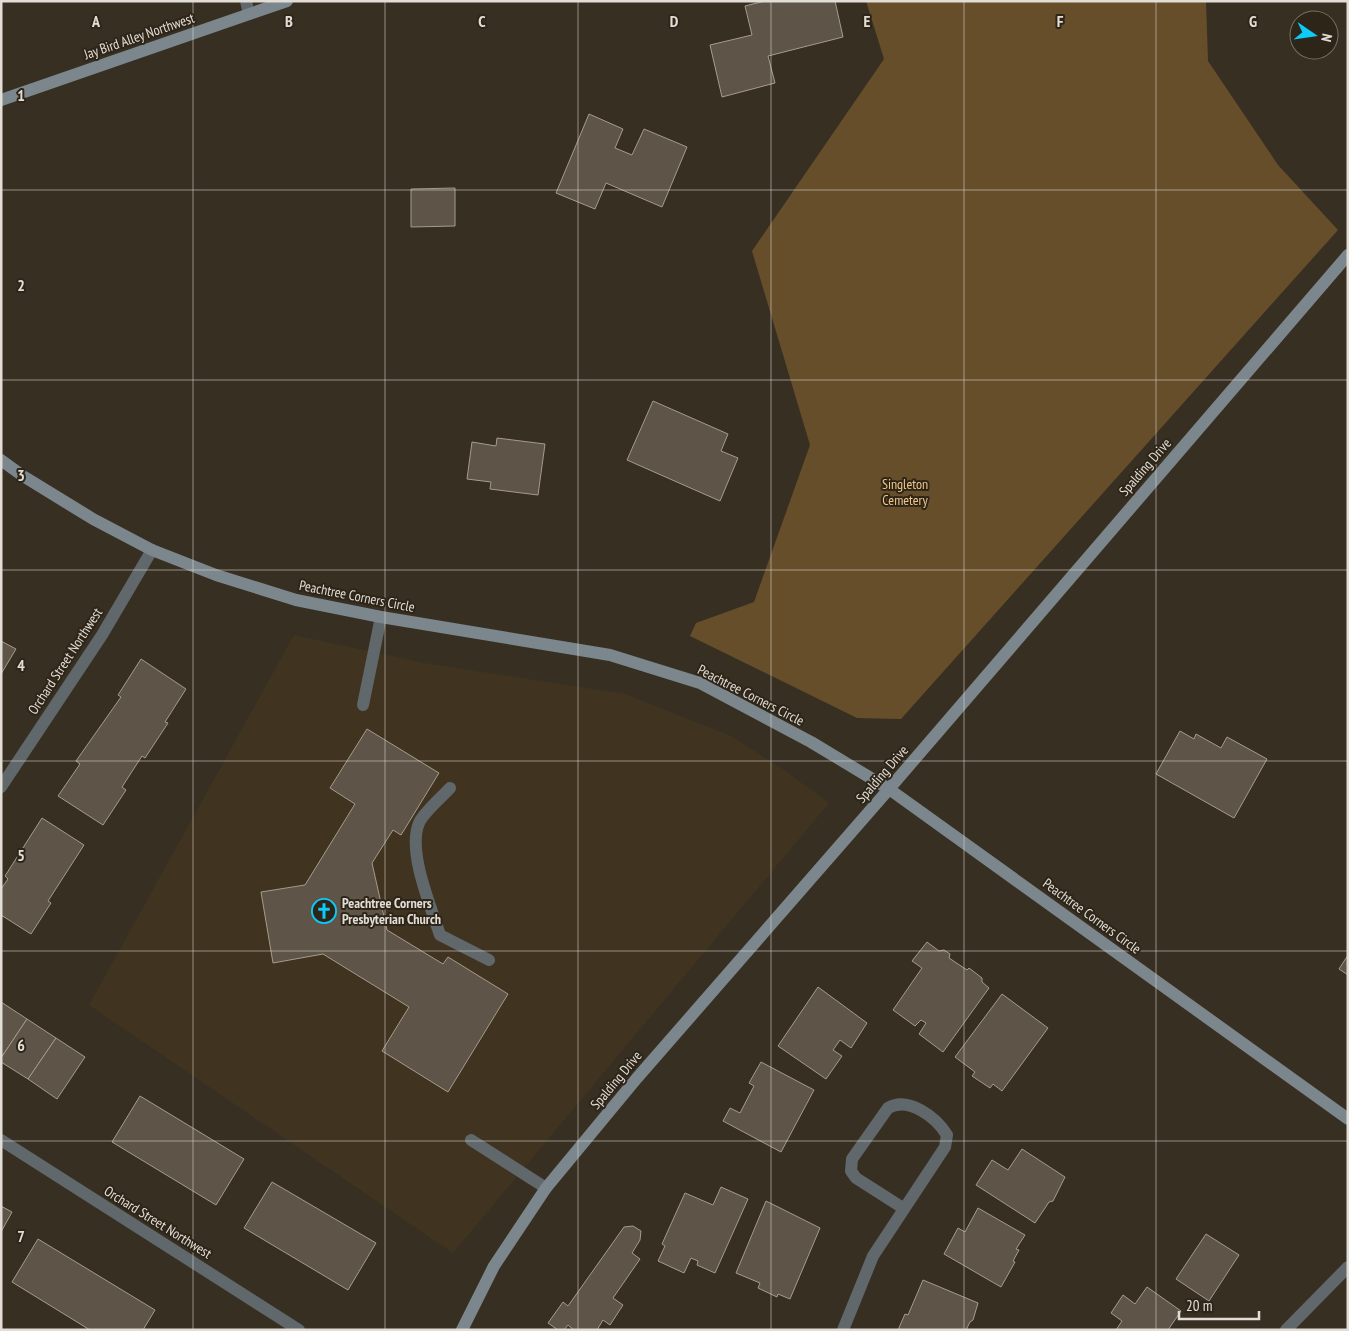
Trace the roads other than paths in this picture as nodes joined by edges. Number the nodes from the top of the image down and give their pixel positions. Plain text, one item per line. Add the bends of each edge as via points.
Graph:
1 (287, 1) edge
2 (248, 7) edge
3 (1, 100) edge
4 (1348, 254) edge
5 (1, 460) edge
6 (152, 550) junction
7 (380, 617) junction
8 (363, 705) dead end
9 (3, 782) edge
10 (450, 788) dead end
11 (888, 789) junction
12 (488, 960) dead end
13 (1348, 1119) edge
14 (1, 1140) edge
15 (471, 1140) dead end
16 (546, 1188) junction
17 (903, 1208) junction
18 (1348, 1268) edge
19 (299, 1330) edge
20 (462, 1330) edge
21 (843, 1330) edge
22 (1286, 1330) edge

1 - 2 street, Jay Bird Alley Northwest
2 - 3 street, Jay Bird Alley Northwest
4 - 11 street, Spalding Drive
5 - 6 street, Peachtree Corners Circle via 93,519
6 - 7 street, Peachtree Corners Circle via 216,575 296,600
6 - 9 street, Orchard Street Northwest via 102,635
7 - 8 street
7 - 11 street, Peachtree Corners Circle via 610,655 700,683 810,742
10 - 12 street via 419,822 415,845 440,935
11 - 13 street, Peachtree Corners Circle
11 - 16 street, Spalding Drive
14 - 19 street, Orchard Street Northwest
15 - 16 street
16 - 20 street, Spalding Drive via 494,1266
17 - 17 street via 945,1147 947,1135 940,1123 909,1104 896,1103 888,1108 852,1159 851,1171 856,1178
17 - 21 street via 873,1256
18 - 22 street

